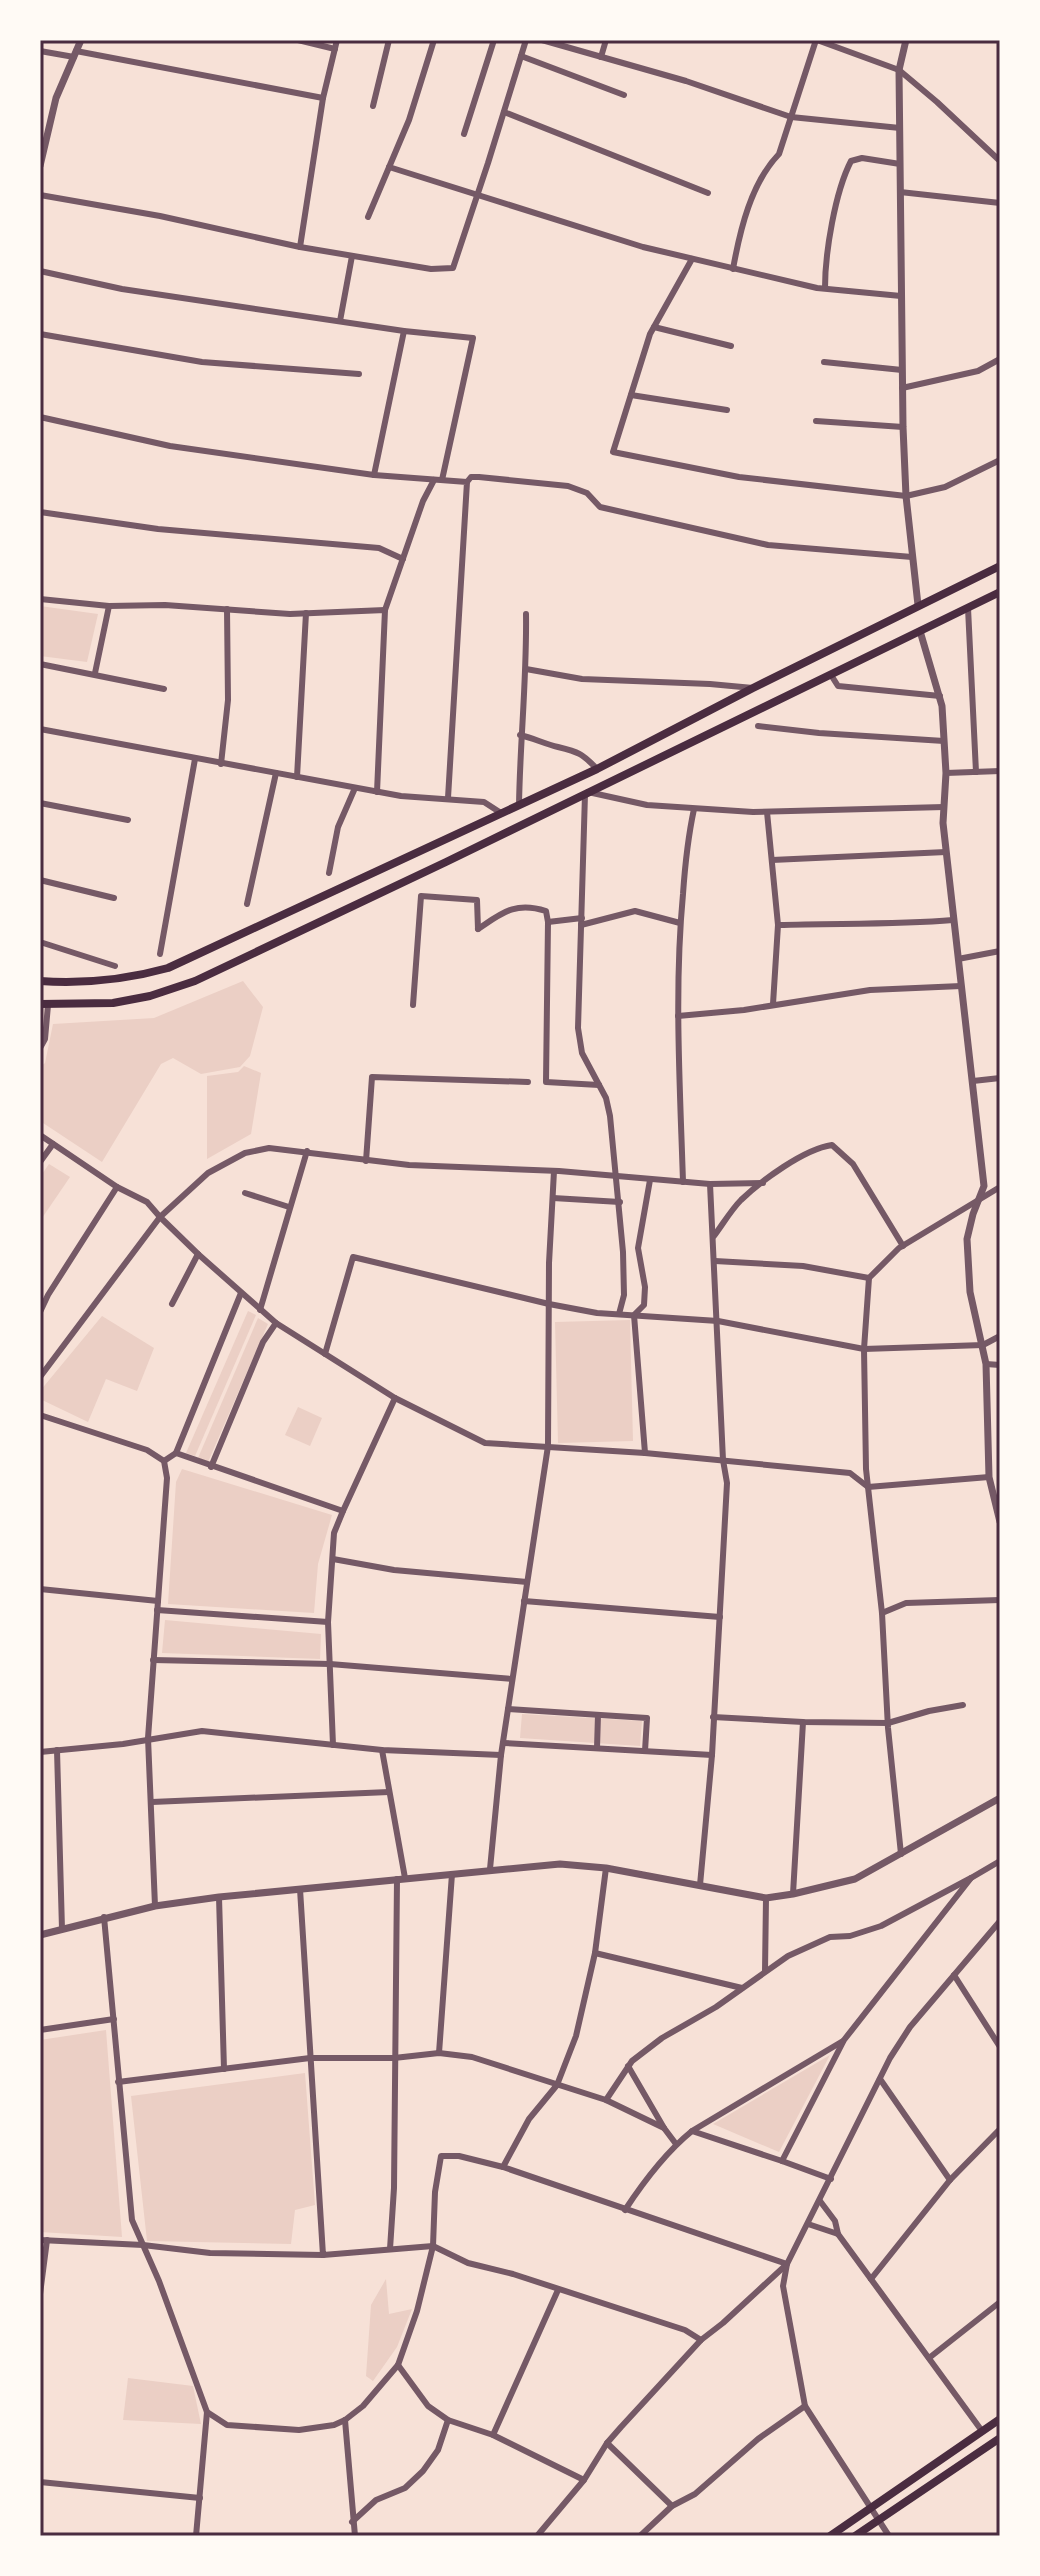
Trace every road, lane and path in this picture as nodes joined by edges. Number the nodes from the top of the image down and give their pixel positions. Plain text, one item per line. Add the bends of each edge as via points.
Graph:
1 (81, 40) edge
2 (298, 40) edge
3 (337, 40) edge
4 (389, 40) edge
5 (434, 40) edge
6 (494, 40) edge
7 (526, 40) edge
8 (542, 40) edge
9 (606, 40) edge
10 (817, 40) edge
11 (906, 40) edge
12 (335, 49) junction
13 (40, 51) edge
14 (75, 54) junction
15 (521, 56) junction
16 (601, 57) junction
17 (899, 70) junction
18 (624, 95) dead end
19 (323, 98) junction
20 (373, 106) dead end
21 (504, 112) junction
22 (791, 117) junction
23 (900, 128) junction
24 (464, 134) dead end
25 (1000, 161) edge
26 (900, 164) junction
27 (40, 166) edge
28 (389, 167) junction
29 (900, 192) junction
30 (708, 193) dead end
31 (40, 195) edge
32 (478, 195) junction
33 (1000, 203) edge
34 (368, 217) dead end
35 (300, 247) junction
36 (352, 256) junction
37 (692, 259) junction
38 (733, 269) junction
39 (40, 271) edge
40 (825, 288) junction
41 (901, 296) junction
42 (340, 321) junction
43 (654, 327) junction
44 (404, 331) junction
45 (40, 334) edge
46 (731, 346) dead end
47 (1000, 359) edge
48 (824, 362) dead end
49 (902, 370) junction
50 (359, 374) dead end
51 (902, 388) junction
52 (631, 395) junction
53 (727, 410) dead end
54 (40, 417) edge
55 (816, 421) dead end
56 (903, 427) junction
57 (1000, 460) edge
58 (374, 475) junction
59 (434, 480) junction
60 (442, 480) junction
61 (467, 482) junction
62 (906, 496) junction
63 (40, 512) edge
64 (912, 557) junction
65 (403, 559) junction
66 (1000, 566) edge
67 (1000, 592) edge
68 (40, 599) edge
69 (918, 605) junction
70 (109, 606) junction
71 (968, 608) junction
72 (227, 609) junction
73 (385, 610) junction
74 (306, 613) junction
75 (526, 614) dead end
76 (920, 631) junction
77 (40, 664) edge
78 (526, 669) junction
79 (95, 673) junction
80 (831, 675) junction
81 (753, 688) junction
82 (164, 689) dead end
83 (940, 696) junction
84 (758, 726) dead end
85 (40, 729) edge
86 (520, 735) junction
87 (944, 741) junction
88 (195, 759) junction
89 (221, 764) junction
90 (597, 769) junction
91 (1000, 771) edge
92 (976, 772) junction
93 (276, 773) junction
94 (946, 773) junction
95 (297, 777) junction
96 (355, 788) junction
97 (377, 792) junction
98 (586, 793) junction
99 (448, 798) junction
100 (40, 803) edge
101 (519, 805) junction
102 (944, 807) junction
103 (694, 809) junction
104 (767, 812) junction
105 (501, 813) junction
106 (128, 820) dead end
107 (946, 852) junction
108 (772, 860) junction
109 (329, 873) dead end
110 (40, 880) edge
111 (114, 898) dead end
112 (247, 904) dead end
113 (953, 920) junction
114 (548, 922) junction
115 (581, 922) junction
116 (680, 923) junction
117 (778, 925) junction
118 (40, 942) edge
119 (1000, 951) edge
120 (160, 954) dead end
121 (958, 959) junction
122 (115, 966) dead end
123 (40, 981) edge
124 (961, 986) junction
125 (773, 1004) junction
126 (44, 1005) edge
127 (413, 1005) dead end
128 (678, 1016) junction
129 (40, 1048) edge
130 (1000, 1078) edge
131 (973, 1081) junction
132 (528, 1082) dead end
133 (599, 1085) junction
134 (40, 1135) edge
135 (53, 1144) junction
136 (307, 1151) junction
137 (366, 1161) junction
138 (40, 1162) edge
139 (554, 1171) junction
140 (618, 1177) junction
141 (650, 1180) junction
142 (683, 1182) junction
143 (763, 1183) junction
144 (710, 1184) junction
145 (117, 1187) junction
146 (1000, 1187) edge
147 (245, 1193) dead end
148 (553, 1198) junction
149 (979, 1200) junction
150 (620, 1202) junction
151 (289, 1207) junction
152 (160, 1217) junction
153 (713, 1236) junction
154 (903, 1246) junction
155 (198, 1254) junction
156 (715, 1261) junction
157 (869, 1278) junction
158 (241, 1293) junction
159 (172, 1304) dead end
160 (549, 1304) junction
161 (260, 1310) junction
162 (40, 1312) edge
163 (619, 1314) junction
164 (634, 1315) junction
165 (718, 1321) junction
166 (276, 1323) junction
167 (1000, 1336) edge
168 (983, 1345) junction
169 (864, 1349) junction
170 (325, 1354) junction
171 (986, 1364) junction
172 (1000, 1365) edge
173 (40, 1377) edge
174 (395, 1398) junction
175 (40, 1415) edge
176 (548, 1446) junction
177 (176, 1453) junction
178 (645, 1453) junction
179 (723, 1460) junction
180 (164, 1461) junction
181 (211, 1467) junction
182 (989, 1477) junction
183 (868, 1487) junction
184 (343, 1511) junction
185 (1000, 1522) edge
186 (333, 1559) junction
187 (527, 1582) junction
188 (40, 1589) edge
189 (1000, 1600) edge
190 (158, 1601) junction
191 (524, 1601) junction
192 (157, 1610) junction
193 (882, 1613) junction
194 (720, 1617) junction
195 (328, 1622) junction
196 (153, 1660) junction
197 (330, 1664) junction
198 (512, 1679) junction
199 (963, 1705) dead end
200 (508, 1709) junction
201 (598, 1715) junction
202 (713, 1717) junction
203 (803, 1722) junction
204 (888, 1723) junction
205 (148, 1738) junction
206 (504, 1743) junction
207 (333, 1745) junction
208 (597, 1748) junction
209 (57, 1750) junction
210 (382, 1750) junction
211 (645, 1751) junction
212 (40, 1752) edge
213 (501, 1755) junction
214 (712, 1755) junction
215 (389, 1792) junction
216 (1000, 1798) edge
217 (152, 1802) junction
218 (901, 1854) junction
219 (1000, 1861) edge
220 (606, 1868) junction
221 (490, 1869) junction
222 (452, 1874) junction
223 (971, 1878) junction
224 (401, 1879) junction
225 (700, 1885) junction
226 (300, 1889) junction
227 (793, 1894) junction
228 (219, 1897) junction
229 (766, 1898) junction
230 (155, 1906) junction
231 (104, 1917) junction
232 (1000, 1921) edge
233 (62, 1929) junction
234 (40, 1935) edge
235 (595, 1953) junction
236 (765, 1971) junction
237 (954, 1975) junction
238 (742, 1988) junction
239 (40, 2019) edge
240 (114, 2019) junction
241 (41, 2030) edge
242 (844, 2040) junction
243 (1000, 2047) edge
244 (439, 2053) junction
245 (310, 2058) junction
246 (394, 2058) junction
247 (628, 2066) junction
248 (224, 2069) junction
249 (880, 2079) junction
250 (118, 2082) junction
251 (557, 2085) junction
252 (606, 2100) junction
253 (664, 2128) junction
254 (1000, 2129) edge
255 (692, 2131) junction
256 (676, 2144) junction
257 (782, 2161) junction
258 (503, 2167) junction
259 (831, 2179) junction
260 (950, 2180) junction
261 (820, 2201) junction
262 (625, 2210) junction
263 (808, 2224) junction
264 (838, 2234) junction
265 (43, 2240) edge
266 (143, 2245) junction
267 (433, 2246) junction
268 (390, 2249) junction
269 (323, 2255) junction
270 (787, 2264) junction
271 (871, 2279) junction
272 (558, 2290) junction
273 (40, 2294) edge
274 (1000, 2302) edge
275 (701, 2340) junction
276 (929, 2358) junction
277 (398, 2365) junction
278 (805, 2406) junction
279 (207, 2412) junction
280 (1000, 2419) edge
281 (345, 2420) junction
282 (448, 2420) junction
283 (982, 2431) junction
284 (493, 2435) junction
285 (1000, 2438) edge
286 (607, 2443) junction
287 (584, 2480) junction
288 (40, 2482) edge
289 (200, 2498) junction
290 (672, 2506) junction
291 (871, 2508) junction
292 (878, 2520) junction
293 (352, 2522) junction
294 (196, 2536) edge
295 (355, 2536) edge
296 (537, 2536) edge
297 (640, 2536) edge
298 (830, 2536) edge
299 (855, 2536) edge
300 (889, 2536) edge

1 - 14 street
2 - 12 street
3 - 12 street
4 - 20 street
5 - 28 street
6 - 24 street
7 - 15 street
8 - 16 street
9 - 16 street
10 - 17 street
10 - 22 street
11 - 17 street
12 - 19 street
13 - 14 street
14 - 19 street
14 - 27 street via 56,98
15 - 18 street
15 - 21 street
16 - 22 street
17 - 23 street
17 - 25 street
19 - 35 street
21 - 30 street
21 - 32 street
22 - 23 street
22 - 38 street via 739,235
23 - 26 street
26 - 29 street
26 - 40 street via 851,161 829,244
28 - 32 street
28 - 34 street
29 - 33 street
29 - 41 street
31 - 35 street
32 - 36 street via 453,268
32 - 37 street
35 - 36 street
36 - 42 street
37 - 38 street
37 - 43 street
38 - 40 street
39 - 42 street via 122,289
40 - 41 street
41 - 49 street
42 - 44 street
43 - 46 street
43 - 52 street
44 - 58 street
44 - 60 street via 473,338
45 - 50 street via 202,362
47 - 51 street via 978,371
48 - 49 street
49 - 51 street
51 - 56 street
52 - 53 street
52 - 62 street via 613,452 739,477
54 - 58 street via 170,446
55 - 56 street
56 - 62 street
57 - 62 street via 945,487
58 - 59 street
59 - 60 street
59 - 65 street
60 - 61 street
61 - 64 street via 479,477 568,486 587,493 600,507 768,545
61 - 99 street
62 - 64 street
63 - 65 street via 158,529 379,548
64 - 69 street
65 - 73 street
66 - 69 main road
67 - 71 main road
68 - 70 street
69 - 81 main road
70 - 72 street
70 - 79 street
71 - 76 main road
71 - 92 street
72 - 74 street
72 - 89 street via 228,700
73 - 74 street
73 - 97 street
74 - 95 street
75 - 78 street
76 - 80 main road
76 - 83 street
77 - 79 street
78 - 81 street via 582,679
78 - 86 street
79 - 82 street
80 - 83 street via 838,686
80 - 98 main road
81 - 90 main road
83 - 87 street
84 - 87 street
85 - 88 street
86 - 90 street via 575,750
86 - 101 street
87 - 94 street
88 - 89 street
88 - 120 street
89 - 93 street
90 - 101 main road
91 - 92 street
92 - 94 street
93 - 95 street
93 - 112 street
94 - 102 street
95 - 96 street
96 - 97 street
96 - 109 street via 338,827
97 - 99 street
98 - 103 street
98 - 115 street
98 - 126 main road via 195,981 113,1003
99 - 105 street via 484,802
100 - 106 street
101 - 105 main road
102 - 104 street
102 - 107 street
103 - 104 street
103 - 116 street
104 - 108 street
105 - 123 main road via 168,968 97,983
107 - 108 street
107 - 113 street
108 - 117 street
110 - 111 street
113 - 117 street
113 - 121 street
114 - 115 street
114 - 127 street via 546,911 508,909 478,929 477,900 421,896
114 - 133 street via 546,1082
115 - 116 street via 635,911
115 - 133 street via 578,1028 582,1053
116 - 128 street
117 - 125 street
118 - 122 street
119 - 121 street
121 - 124 street
124 - 125 street via 870,990
124 - 131 street
125 - 128 street
126 - 129 street via 45,1039
128 - 142 street
130 - 131 street
131 - 149 street via 984,1186
132 - 137 street via 372,1077
133 - 140 street via 610,1116
134 - 135 street
135 - 138 street
135 - 145 street
136 - 137 street
136 - 151 street
136 - 152 street via 269,1148 245,1153 208,1173
137 - 139 street
139 - 140 street
139 - 148 street
140 - 141 street
140 - 150 street
141 - 142 street
141 - 164 street via 638,1248 644,1305
142 - 144 street
143 - 144 street
143 - 153 street via 740,1201
143 - 154 street via 819,1147 832,1145 853,1164
144 - 153 street
145 - 152 street via 147,1202
145 - 162 street
146 - 149 street
147 - 151 street
148 - 150 street
148 - 160 street
149 - 154 street
149 - 168 street via 967,1239 970,1292
150 - 163 street via 624,1295
151 - 161 street
152 - 155 street
152 - 173 street
153 - 156 street
154 - 157 street
155 - 158 street
155 - 159 street
156 - 157 street via 803,1266
156 - 165 street
157 - 169 street
158 - 161 street
158 - 177 street
160 - 163 street
160 - 170 street via 353,1257
160 - 176 street
161 - 166 street
163 - 164 street
164 - 165 street
164 - 178 street
165 - 169 street
165 - 179 street
166 - 170 street
166 - 181 street via 263,1342
167 - 168 street
168 - 169 street
168 - 171 street
169 - 183 street
170 - 174 street
171 - 172 street
171 - 182 street
174 - 176 street via 485,1443
174 - 184 street
175 - 180 street via 147,1450
176 - 178 street
176 - 187 street
177 - 180 street
177 - 181 street
178 - 179 street
179 - 183 street via 850,1473
179 - 194 street via 727,1483
180 - 190 street
181 - 184 street
182 - 183 street
182 - 185 street
183 - 193 street
184 - 186 street via 334,1533
186 - 187 street
186 - 195 street
187 - 191 street
188 - 190 street
189 - 193 street via 906,1603
190 - 192 street
191 - 194 street
191 - 198 street
192 - 195 street
192 - 196 street
193 - 204 street
194 - 202 street
195 - 197 street
196 - 197 street
196 - 205 street
197 - 198 street
197 - 207 street
198 - 200 street
199 - 204 street
200 - 201 street
200 - 206 street
201 - 208 street
201 - 211 street via 647,1718
202 - 203 street
202 - 214 street
203 - 204 street
203 - 227 street
204 - 218 street
205 - 207 street via 202,1731
205 - 209 street
205 - 217 street
206 - 208 street
206 - 213 street
207 - 210 street
208 - 211 street
209 - 212 street
209 - 233 street
210 - 213 street
210 - 215 street
211 - 214 street
213 - 221 street
214 - 225 street
215 - 217 street
215 - 224 street
216 - 218 street
217 - 230 street
218 - 227 street via 855,1879
219 - 223 street
220 - 221 street via 560,1864
220 - 225 street
220 - 235 street
221 - 222 street
222 - 224 street
222 - 244 street
223 - 236 street via 881,1926 830,1937
223 - 242 street
224 - 226 street
224 - 246 street
225 - 229 street
226 - 228 street
226 - 245 street
227 - 229 street
228 - 230 street
228 - 248 street
229 - 236 street
230 - 231 street
231 - 233 street
231 - 240 street
232 - 237 street
233 - 234 street
235 - 238 street
235 - 251 street via 576,2036
236 - 238 street
237 - 243 street
237 - 249 street via 910,2027
238 - 247 street
239 - 241 street
240 - 241 street
240 - 250 street
242 - 255 street
242 - 257 street
244 - 246 street
244 - 251 street via 472,2057
245 - 246 street
245 - 248 street
245 - 269 street
246 - 268 street
247 - 252 street
247 - 253 street
248 - 250 street
249 - 259 street
249 - 260 street
250 - 266 street via 132,2220
251 - 252 street
251 - 258 street via 529,2119
252 - 253 street
253 - 256 street
254 - 260 street
255 - 256 street
255 - 257 street
256 - 262 street
257 - 259 street
258 - 262 street
258 - 267 street via 441,2156
259 - 261 street
260 - 271 street
261 - 263 street
261 - 264 street
262 - 270 street
263 - 264 street
263 - 270 street
264 - 271 street
265 - 266 street
265 - 273 street
266 - 269 street via 210,2253
266 - 279 street
267 - 268 street
267 - 272 street via 468,2263
267 - 277 street
268 - 269 street
270 - 275 street
270 - 278 street via 783,2286
271 - 276 street
272 - 275 street via 685,2330
272 - 284 street
274 - 276 street
275 - 286 street
276 - 283 street
277 - 281 street
277 - 282 street via 428,2406
278 - 290 street via 695,2494
278 - 291 street
279 - 281 street via 227,2425 299,2430
279 - 289 street
280 - 283 main road
281 - 293 street
282 - 284 street
282 - 293 street via 438,2450 423,2471
283 - 291 main road
284 - 287 street
285 - 292 main road
286 - 287 street
286 - 290 street
287 - 296 street
288 - 289 street
289 - 294 street
290 - 297 street
291 - 292 street
291 - 298 main road
292 - 299 main road
292 - 300 street
293 - 295 street

